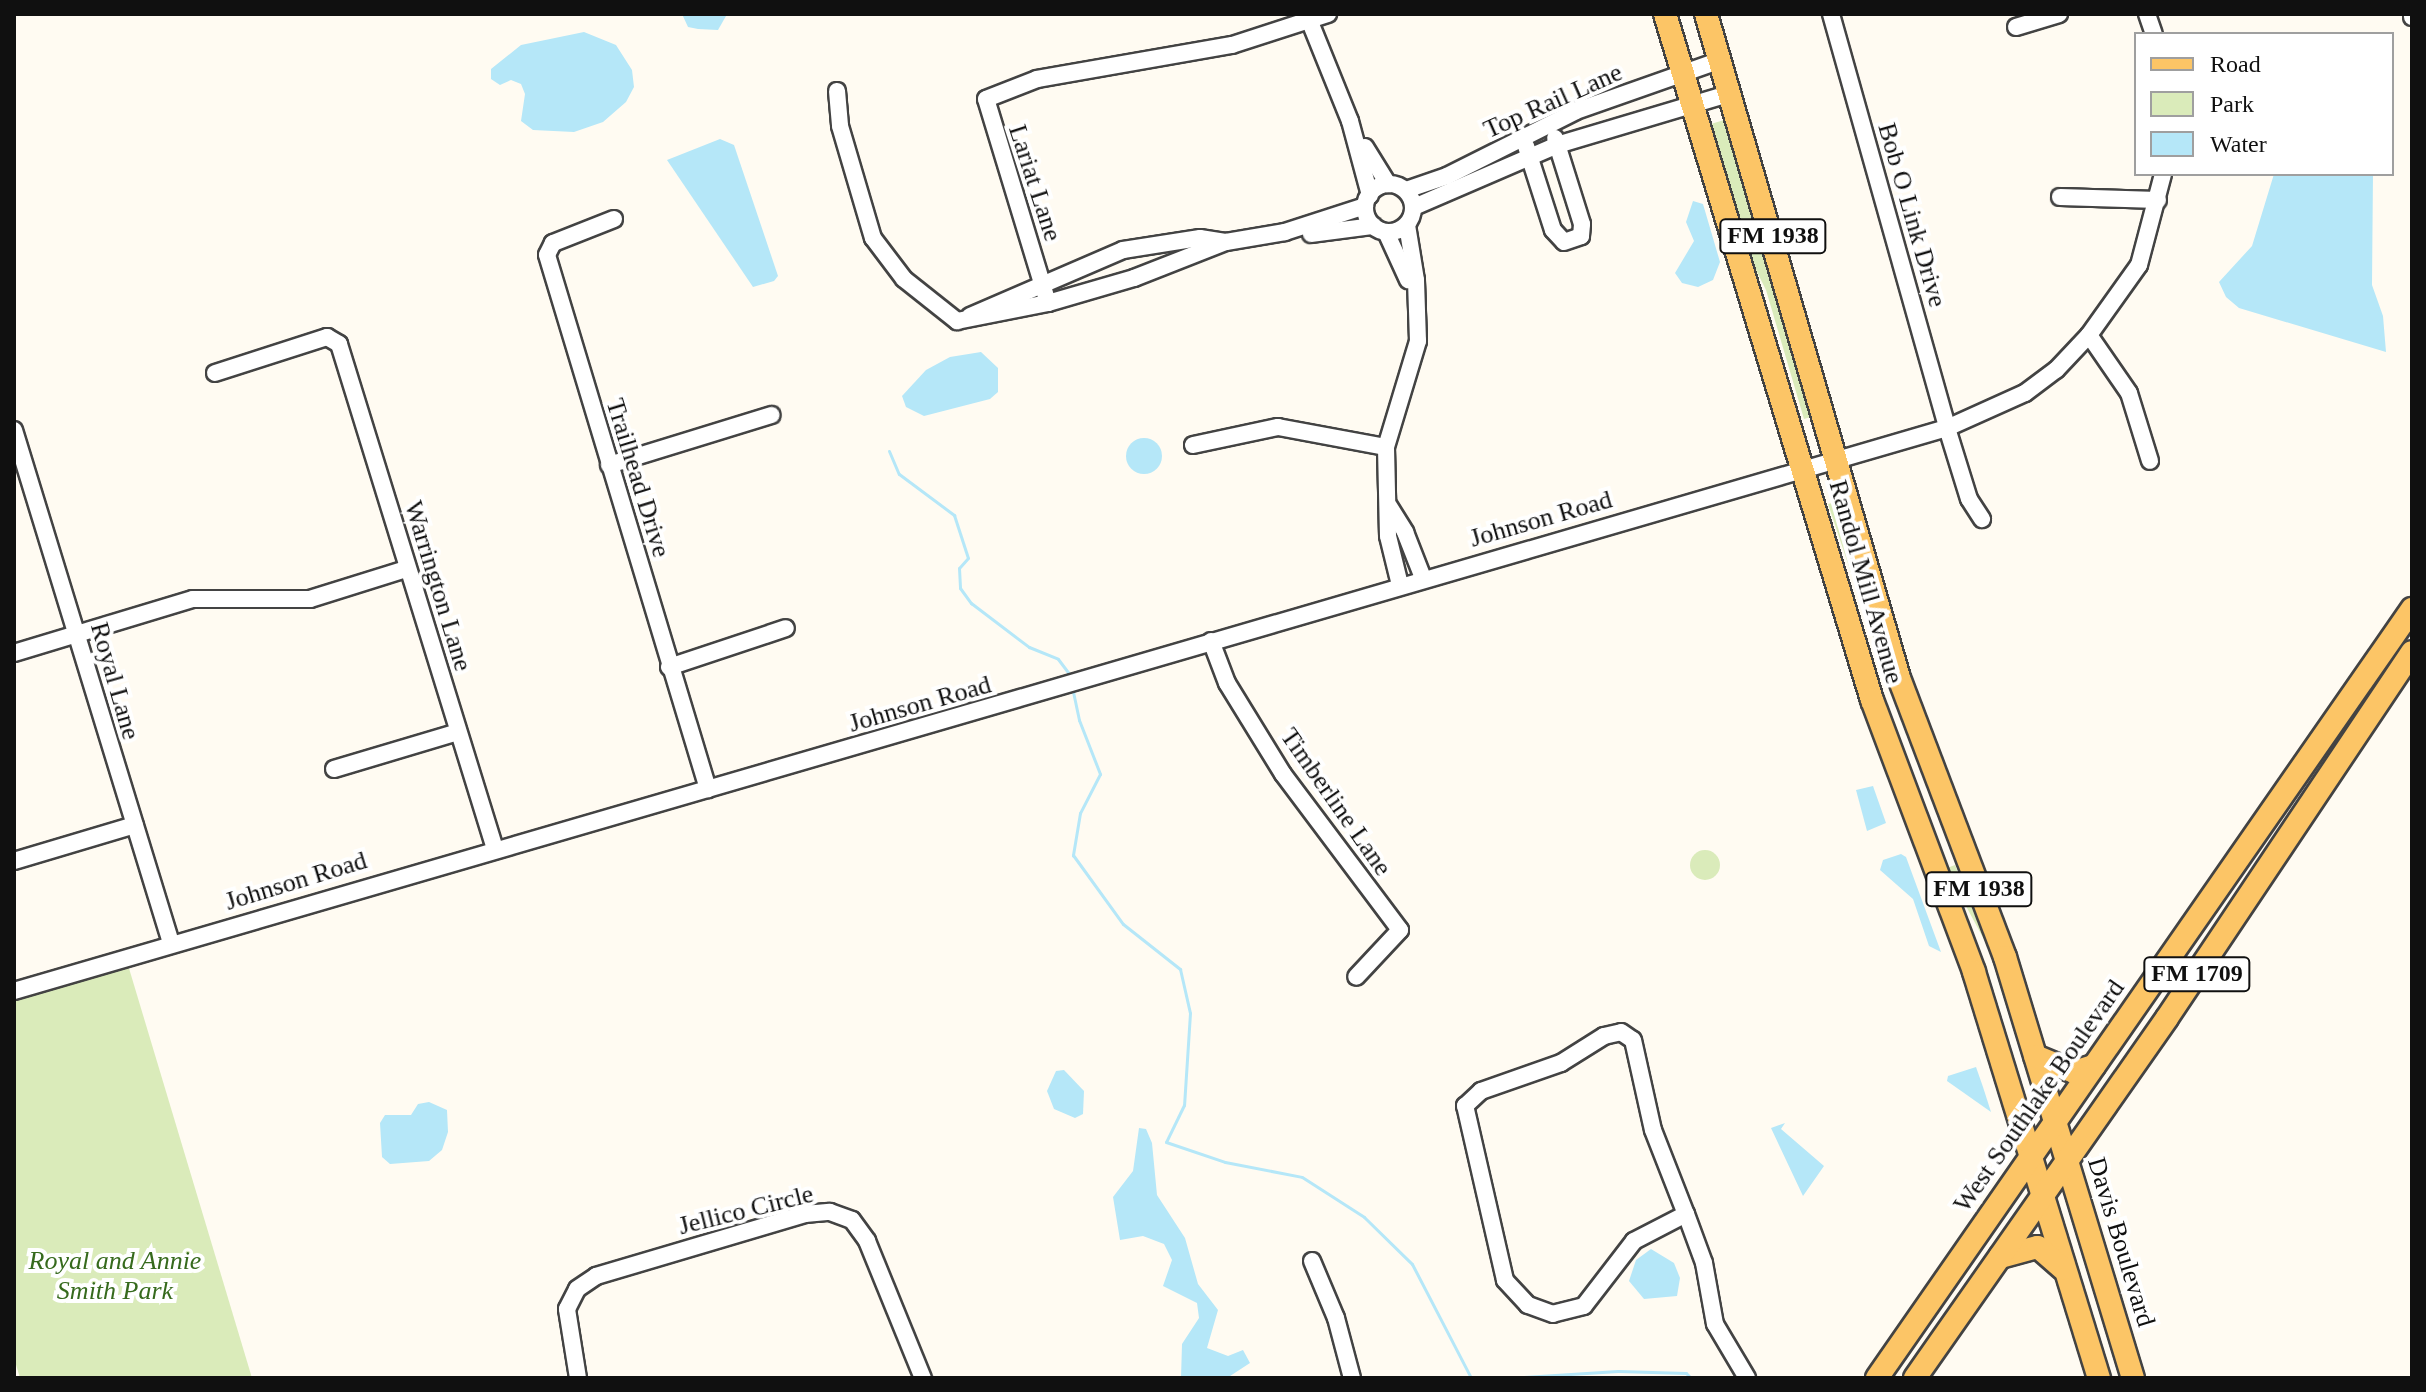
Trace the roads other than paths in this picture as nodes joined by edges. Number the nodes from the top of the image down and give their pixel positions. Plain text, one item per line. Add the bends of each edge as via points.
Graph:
1 (1328, 14) edge
2 (1665, 14) edge
3 (1706, 14) edge
4 (1831, 14) edge
5 (2059, 14) edge
6 (1310, 22) junction
7 (2016, 27) dead end
8 (1721, 60) junction
9 (1684, 74) junction
10 (837, 91) dead end
11 (1731, 93) junction
12 (1694, 105) junction
13 (1350, 121) junction
14 (1549, 124) junction
15 (1523, 137) junction
16 (1557, 145) junction
17 (1529, 156) junction
18 (2163, 176) edge
19 (1388, 184) junction
20 (1406, 190) junction
21 (2060, 197) dead end
22 (1368, 200) junction
23 (2158, 200) junction
24 (1414, 207) junction
25 (614, 219) dead end
26 (1407, 225) junction
27 (1379, 229) junction
28 (1285, 232) junction
29 (1226, 242) junction
30 (1041, 281) junction
31 (1416, 290) junction
32 (1048, 303) junction
33 (957, 321) junction
34 (2089, 335) junction
35 (215, 373) dead end
36 (772, 415) dead end
37 (1947, 428) junction
38 (16, 430) edge
39 (1193, 445) dead end
40 (1386, 447) junction
41 (1838, 459) junction
42 (2150, 461) dead end
43 (609, 465) junction
44 (1804, 468) junction
45 (1389, 506) junction
46 (1982, 519) dead end
47 (406, 569) junction
48 (1423, 578) junction
49 (1400, 585) junction
50 (2405, 618) edge
51 (786, 628) dead end
52 (76, 633) junction
53 (1211, 641) junction
54 (2412, 652) edge
55 (14, 653) edge
56 (669, 667) junction
57 (2379, 700) junction
58 (458, 732) junction
59 (334, 769) dead end
60 (2296, 770) junction
61 (2322, 782) junction
62 (708, 789) junction
63 (135, 825) junction
64 (495, 849) junction
65 (14, 861) edge
66 (171, 943) junction
67 (1356, 977) dead end
68 (14, 991) edge
69 (2035, 1056) junction
70 (2094, 1066) junction
71 (2055, 1122) junction
72 (2030, 1160) junction
73 (2067, 1163) junction
74 (2042, 1197) junction
75 (1686, 1214) junction
76 (1999, 1257) junction
77 (1312, 1261) dead end
78 (2065, 1271) junction
79 (578, 1378) edge
80 (923, 1378) edge
81 (1352, 1378) edge
82 (1747, 1378) edge
83 (1877, 1378) edge
84 (1915, 1378) edge
85 (2099, 1378) edge
86 (2133, 1378) edge

1 - 6 street
2 - 9 main road, Randol Mill Avenue / FM 1938
3 - 8 main road, Randol Mill Avenue / FM 1938
4 - 37 street, Bob O Link Drive
5 - 7 street
6 - 13 street
6 - 30 street, Lariat Lane via 1232,45 1037,79 986,99
8 - 9 street, Top Rail Lane
8 - 11 main road, Randol Mill Avenue / FM 1938
9 - 12 main road, Randol Mill Avenue / FM 1938
9 - 14 street, Top Rail Lane
10 - 33 street via 840,126 873,238 904,279
11 - 12 street, Top Rail Lane
11 - 41 main road, Randol Mill Avenue / FM 1938
12 - 16 street, Top Rail Lane
12 - 44 main road, Randol Mill Avenue / FM 1938
13 - 19 street
13 - 22 street
14 - 15 street, Top Rail Lane
14 - 16 street
15 - 17 street
15 - 20 street, Top Rail Lane via 1447,176
16 - 17 street, Top Rail Lane
16 - 17 street via 1581,209 1581,236 1564,242 1553,230
17 - 24 street, Top Rail Lane
18 - 23 street, Johnson Road
19 - 20 street
19 - 22 street
20 - 24 street
21 - 23 street
22 - 27 street
22 - 28 street
23 - 34 street, Johnson Road via 2139,265
24 - 26 street
25 - 43 street, Trailhead Drive via 553,243 547,255
26 - 27 street
26 - 31 street
27 - 28 street
27 - 31 street
28 - 29 street
29 - 30 street via 1200,238 1123,250
29 - 32 street via 1134,278
30 - 32 street
30 - 33 street
31 - 40 street via 1418,341
32 - 33 street
34 - 37 street, Johnson Road via 2025,393
34 - 42 street via 2129,393
35 - 47 street, Warrington Lane via 335,337
36 - 43 street
37 - 41 street, Johnson Road
37 - 46 street, Bob O Link Drive via 1969,499
38 - 52 street, Royal Lane
39 - 40 street via 1278,427
40 - 45 street
41 - 44 street, Johnson Road
41 - 69 main road, Randol Mill Avenue / FM 1938 via 1899,678 2005,957
43 - 56 street, Trailhead Drive
44 - 48 street, Johnson Road
44 - 72 main road, Randol Mill Avenue / FM 1938 via 1872,700 1974,972
45 - 48 street
45 - 49 street via 1388,536
47 - 52 street via 310,599 193,599
47 - 58 street, Warrington Lane
48 - 49 street, Johnson Road
49 - 53 street, Johnson Road
50 - 57 main road via 2395,651 2373,683
50 - 60 main road, West Southlake Boulevard / FM 1709
51 - 56 street
52 - 55 street
52 - 63 street, Royal Lane
53 - 62 street, Johnson Road
53 - 67 street, Timberline Lane via 1227,683 1283,774 1400,930
54 - 57 main road, FM 1709
56 - 62 street, Trailhead Drive
57 - 61 main road, FM 1709
58 - 59 street
58 - 64 street, Warrington Lane
60 - 61 main road
60 - 70 main road, West Southlake Boulevard / FM 1709
61 - 73 main road, FM 1709
62 - 64 street, Johnson Road
63 - 65 street
63 - 66 street, Royal Lane
64 - 66 street, Johnson Road
66 - 68 street, Johnson Road
69 - 70 main road via 2074,1072
69 - 71 main road, Randol Mill Avenue / FM 1938
70 - 71 main road, West Southlake Boulevard / FM 1709
71 - 72 main road, West Southlake Boulevard / FM 1709
71 - 73 main road, Davis Boulevard / FM 1938
72 - 74 main road, FM 1938
72 - 83 main road, West Southlake Boulevard / FM 1709
73 - 74 main road, FM 1709
73 - 86 main road, Davis Boulevard / FM 1938
74 - 76 main road, FM 1709
74 - 78 main road, FM 1938
75 - 75 street via 1653,1130 1637,1046 1627,1034 1604,1036 1561,1063 1481,1091 1465,1106 1505,1280 1528,1305 1553,1314 1584,1306 1634,1241
75 - 82 street via 1704,1263 1715,1324
76 - 78 main road via 2038,1247
76 - 84 main road, FM 1709
77 - 81 street via 1336,1318
78 - 85 main road, FM 1938
79 - 80 street, Jellico Circle via 567,1309 577,1289 596,1276 805,1214 830,1212 852,1220 867,1241

